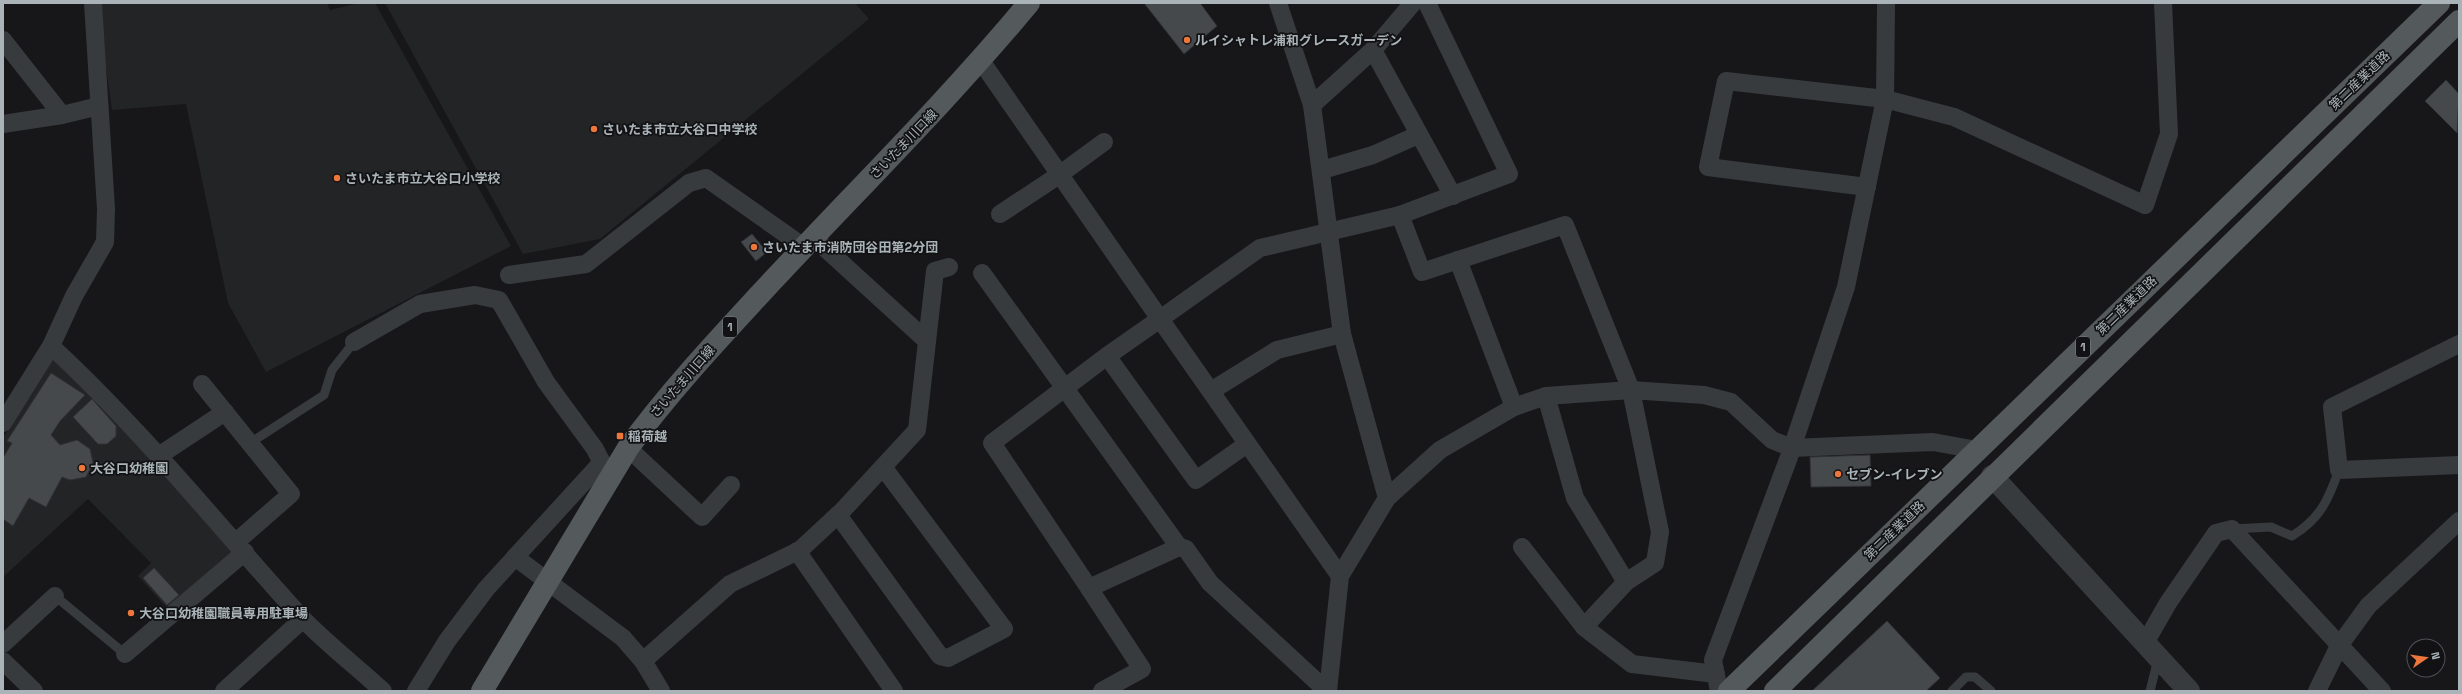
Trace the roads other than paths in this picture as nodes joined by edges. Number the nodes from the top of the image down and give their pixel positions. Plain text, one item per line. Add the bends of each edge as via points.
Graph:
1 (93, 3) edge
2 (1029, 3) edge
3 (1278, 3) edge
4 (1413, 3) edge
5 (1427, 3) edge
6 (1886, 3) edge
7 (2163, 3) edge
8 (2439, 3) edge
9 (2459, 21) edge
10 (3, 40) edge
11 (1374, 50) junction
12 (980, 61) junction
13 (1885, 99) junction
14 (1312, 105) junction
15 (99, 106) junction
16 (62, 115) junction
17 (3, 124) edge
18 (1418, 135) junction
19 (1104, 142) dead end
20 (1322, 170) junction
21 (1059, 175) junction
22 (1867, 187) junction
23 (1453, 196) junction
24 (1000, 214) dead end
25 (1400, 215) junction
26 (1329, 231) junction
27 (808, 242) junction
28 (1458, 260) junction
29 (949, 267) dead end
30 (982, 273) dead end
31 (509, 275) dead end
32 (1160, 319) junction
33 (1342, 334) junction
34 (927, 341) junction
35 (354, 342) joint
36 (2459, 344) edge
37 (51, 346) junction
38 (1107, 356) junction
39 (202, 384) dead end
40 (1065, 386) junction
41 (1631, 390) junction
42 (1211, 391) junction
43 (1546, 396) junction
44 (1514, 408) junction
45 (225, 412) junction
46 (3, 423) edge
47 (250, 443) junction
48 (1247, 444) junction
49 (628, 448) junction
50 (1792, 448) junction
51 (1977, 450) junction
52 (160, 455) junction
53 (2459, 465) edge
54 (883, 467) junction
55 (606, 470) junction
56 (2339, 470) junction
57 (1992, 476) junction
58 (731, 486) dead end
59 (1387, 498) junction
60 (838, 515) junction
61 (2459, 521) edge
62 (2232, 529) junction
63 (241, 547) junction
64 (1179, 547) junction
65 (1522, 547) dead end
66 (797, 551) junction
67 (515, 557) junction
68 (1340, 576) junction
69 (548, 582) junction
70 (1626, 582) junction
71 (1090, 588) junction
72 (55, 596) joint
73 (304, 619) junction
74 (1584, 627) junction
75 (3, 644) edge
76 (2340, 646) junction
77 (2152, 650) junction
78 (125, 654) joint
79 (3, 661) edge
80 (643, 661) junction
81 (1717, 682) edge
82 (34, 691) edge
83 (224, 691) edge
84 (383, 691) edge
85 (416, 691) edge
86 (482, 691) edge
87 (661, 691) edge
88 (894, 691) edge
89 (1102, 691) edge
90 (1328, 691) edge
91 (1729, 691) edge
92 (1775, 691) edge
93 (1952, 691) edge
94 (1991, 691) edge
95 (2150, 691) edge
96 (2189, 691) edge
97 (2317, 691) edge
98 (2382, 691) edge

1 - 15 street
2 - 12 main road, さいたま川口線 / 1
3 - 14 street
4 - 11 street
5 - 23 street via 1509,174
6 - 13 street
7 - 13 street via 2169,134 2145,205 1954,117
8 - 51 main road, 第二産業道路 / 1
9 - 57 main road, 第二産業道路 / 1
10 - 16 street
11 - 14 street
11 - 18 street
12 - 21 street
12 - 27 main road, さいたま川口線 / 1
13 - 22 street
13 - 22 street via 1726,81 1708,166
14 - 20 street
15 - 16 street
15 - 37 street via 106,209 105,242 74,296
16 - 17 street
18 - 20 street via 1373,155
18 - 23 street
19 - 21 street
20 - 26 street
21 - 24 street
21 - 32 street
22 - 50 street via 1846,287
23 - 25 street
25 - 26 street
25 - 28 street via 1422,272
26 - 32 street via 1260,248
26 - 33 street
27 - 31 street via 706,178 689,184 586,264
27 - 34 street
27 - 49 main road, さいたま川口線 / 1 via 680,381
28 - 41 street via 1565,224
28 - 44 street
29 - 34 street via 935,271
30 - 40 street
32 - 38 street
32 - 42 street
33 - 42 street via 1277,350
33 - 59 street
34 - 54 street via 917,430
35 - 47 lane via 332,370 324,395
35 - 55 street via 420,304 475,295 499,300 546,382
36 - 56 street via 2332,407
37 - 46 street
37 - 52 street via 95,386
38 - 40 street
38 - 48 street via 1196,480
39 - 45 street
40 - 64 street
40 - 71 street via 992,443
41 - 43 street
41 - 50 street via 1704,395 1731,402 1772,440
41 - 70 street via 1660,532 1655,563
42 - 48 street
43 - 44 street
43 - 70 street via 1575,498
44 - 59 street via 1440,450
45 - 47 street
45 - 52 street
47 - 63 street via 290,494
48 - 68 street
49 - 55 main road, さいたま川口線 / 1
49 - 58 street via 702,517
50 - 51 street via 1933,442
50 - 81 street via 1713,660
51 - 91 main road, 第二産業道路 / 1
52 - 63 street
53 - 56 street
54 - 60 street
54 - 60 street via 1004,629 948,658 940,656
55 - 67 street
55 - 69 main road, さいたま川口線 / 1
56 - 62 lane via 2327,503 2305,528 2292,536 2271,527
57 - 77 street
57 - 92 main road, 第二産業道路 / 1
59 - 68 street
60 - 66 street
61 - 76 street via 2368,606
62 - 76 street
62 - 77 street via 2216,533 2168,603
63 - 73 street
63 - 78 street
64 - 71 street
64 - 90 street via 1186,549 1210,583
65 - 74 street
66 - 80 street via 730,584
66 - 88 street
67 - 69 street
67 - 85 street via 486,589 447,641
68 - 90 street
69 - 80 street via 623,638
69 - 86 main road, さいたま川口線 / 1
70 - 74 street
71 - 89 street via 1142,669
72 - 75 street
72 - 78 lane
73 - 83 street
73 - 84 street
74 - 81 street via 1632,664
76 - 97 street
76 - 98 street
77 - 95 lane
77 - 96 street
79 - 82 street
80 - 87 street
93 - 94 lane via 1966,677 1975,677

